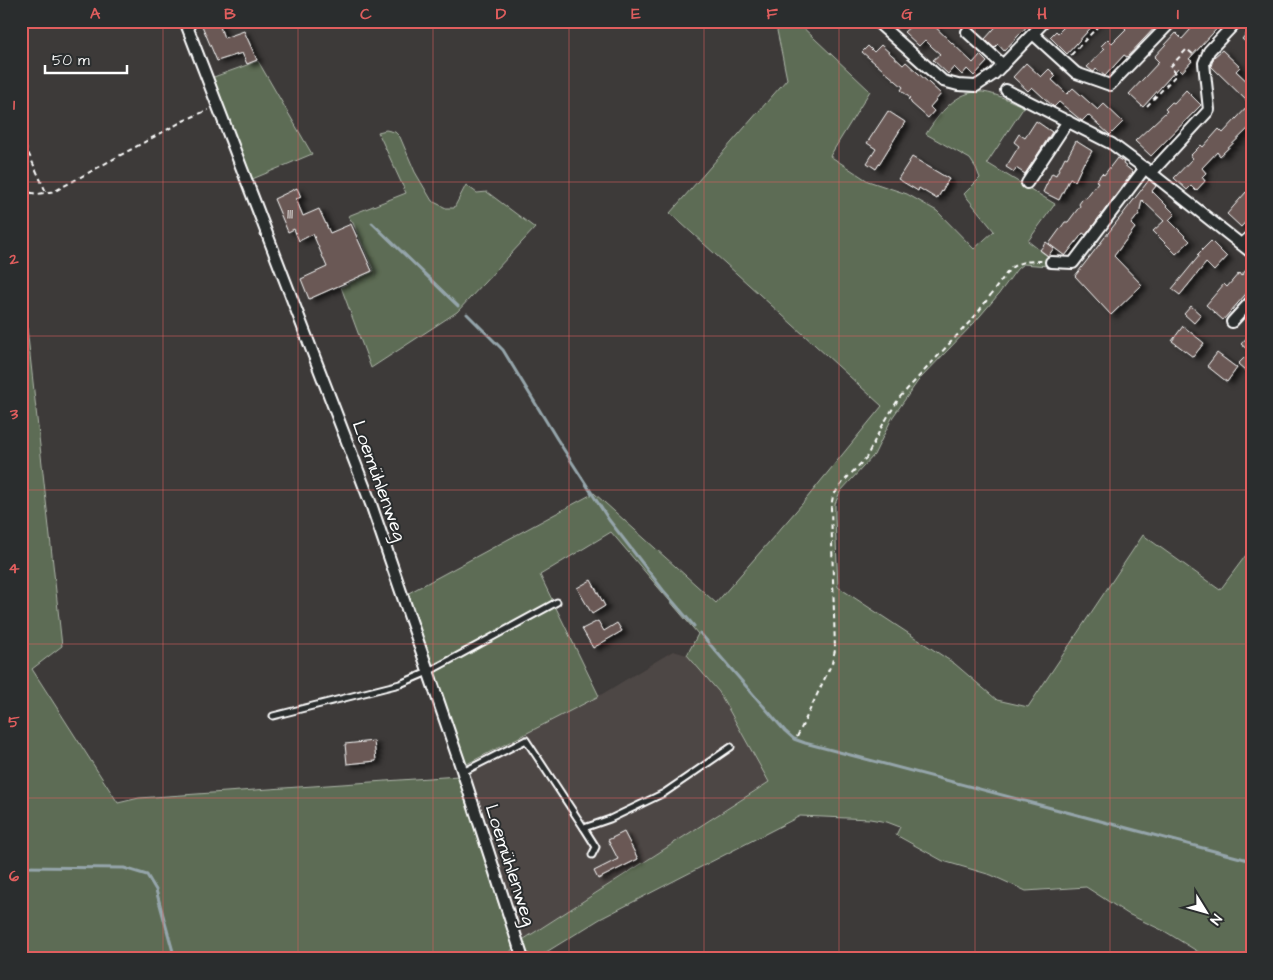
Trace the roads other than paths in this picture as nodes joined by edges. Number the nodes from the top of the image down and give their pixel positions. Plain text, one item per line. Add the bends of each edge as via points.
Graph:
1 (185, 21) edge
2 (876, 21) edge
3 (1045, 21) edge
4 (1172, 21) edge
5 (1237, 21) edge
6 (967, 32) dead end
7 (1033, 34) junction
8 (1003, 64) junction
9 (1006, 90) dead end
10 (1068, 121) junction
11 (1148, 171) junction
12 (1027, 183) dead end
13 (1252, 235) edge
14 (1242, 244) junction
15 (1252, 253) edge
16 (1051, 262) road end
17 (1252, 300) edge
18 (1232, 322) dead end
19 (557, 602) dead end
20 (428, 672) junction
21 (273, 716) dead end
22 (731, 747) dead end
23 (463, 772) junction
24 (584, 828) junction
25 (592, 855) dead end
26 (523, 959) edge

1 - 20 street, Loemühlenweg via 371,504
2 - 8 street via 943,80 976,86
3 - 7 street
4 - 7 street via 1110,85 1076,73
5 - 11 street via 1209,51 1204,63 1209,110
6 - 8 street
7 - 8 street
9 - 10 street
10 - 11 street via 1112,144
10 - 12 street
11 - 14 street
11 - 16 street via 1073,263
13 - 14 street
14 - 15 street
17 - 18 street
19 - 20 lane
20 - 21 lane via 400,684
20 - 23 street, Loemühlenweg
22 - 24 lane via 664,793 610,820
23 - 24 lane via 526,740
23 - 26 street, Loemühlenweg
24 - 25 lane via 596,847

